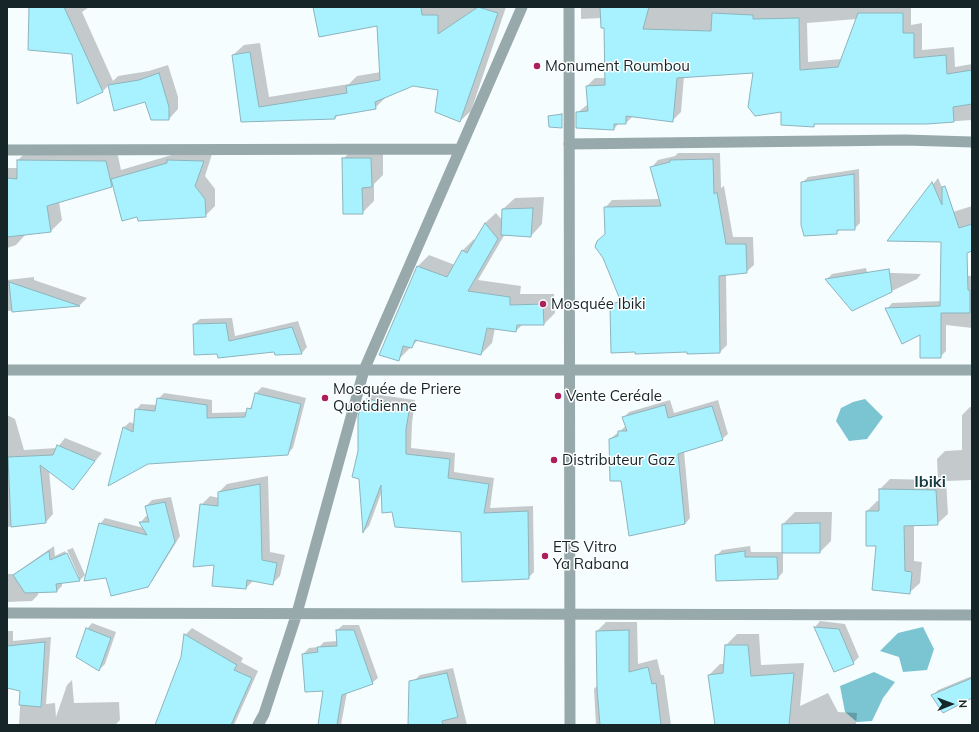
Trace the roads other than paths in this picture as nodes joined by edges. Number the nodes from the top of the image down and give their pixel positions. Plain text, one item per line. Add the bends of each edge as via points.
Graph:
1 (522, 7) edge
2 (569, 7) edge
3 (972, 142) edge
4 (569, 144) junction
5 (460, 149) junction
6 (7, 150) edge
7 (7, 370) edge
8 (364, 370) junction
9 (570, 370) junction
10 (972, 370) edge
11 (7, 613) edge
12 (297, 613) junction
13 (569, 614) junction
14 (972, 615) edge
15 (258, 725) edge
16 (570, 725) edge

1 - 5 street
2 - 4 street
3 - 4 street via 905,140
4 - 9 street
5 - 6 street
5 - 8 street
7 - 8 street
8 - 9 street
8 - 12 street
9 - 10 street
9 - 13 street
11 - 12 street
12 - 13 street
12 - 15 street via 264,714
13 - 14 street
13 - 16 street

